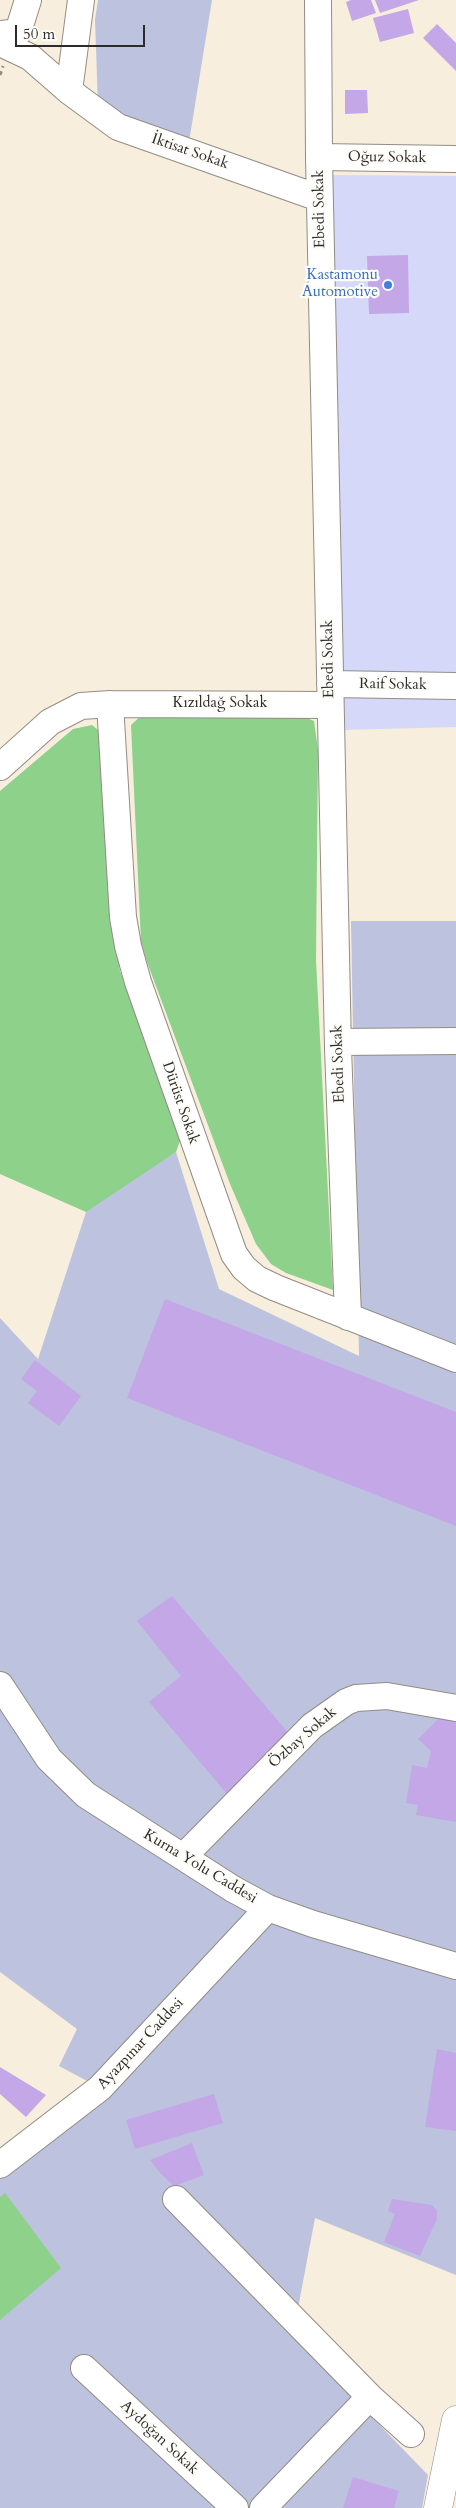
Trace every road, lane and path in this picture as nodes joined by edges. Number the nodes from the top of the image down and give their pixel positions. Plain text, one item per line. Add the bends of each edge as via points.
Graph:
1 (28, 0) edge
2 (82, 0) edge
3 (318, 0) edge
4 (0, 34) edge
5 (0, 43) edge
6 (69, 91) junction
7 (318, 157) junction
8 (456, 159) edge
9 (320, 198) junction
10 (456, 686) edge
11 (330, 694) junction
12 (110, 704) junction
13 (0, 767) edge
14 (456, 1041) edge
15 (338, 1042) junction
16 (348, 1318) junction
17 (456, 1359) edge
18 (0, 1685) edge
19 (456, 1708) edge
20 (183, 1857) junction
21 (268, 1908) junction
22 (456, 1966) edge
23 (0, 2165) edge
24 (176, 2199) dead end
25 (84, 2368) dead end
26 (362, 2405) dead end
27 (456, 2420) edge
28 (411, 2434) dead end
29 (235, 2508) edge
30 (263, 2508) edge
31 (438, 2508) edge

1 - 4 street via 18,32
2 - 6 street
3 - 7 street, Ebedi Sokak
5 - 6 street, İktisat Sokak via 30,58
6 - 9 street, İktisat Sokak via 118,127
7 - 8 street, Oğuz Sokak
7 - 9 street, Ebedi Sokak
9 - 11 street, Ebedi Sokak
10 - 11 street, Raif Sokak
11 - 12 street, Kızıldağ Sokak
11 - 15 street, Ebedi Sokak
12 - 13 street, Kızıldağ Sokak via 80,706 67,712 50,722
12 - 16 street, Dürüst Sokak via 123,916 128,946 224,1231 239,1261 257,1279
14 - 15 street
15 - 16 street, Ebedi Sokak
16 - 17 street, Dürüst Sokak
18 - 20 street, Kurna Yolu Caddesi via 49,1759 67,1778 86,1795
19 - 20 street, Özbay Sokak via 387,1696 356,1698 346,1702 312,1726
20 - 21 street, Kurna Yolu Caddesi
21 - 22 street, Kurna Yolu Caddesi
21 - 23 street, Ayazpınar Caddesi via 100,2088
24 - 28 street via 365,2392
25 - 29 street, Aydoğan Sokak
26 - 30 street
27 - 31 main road

